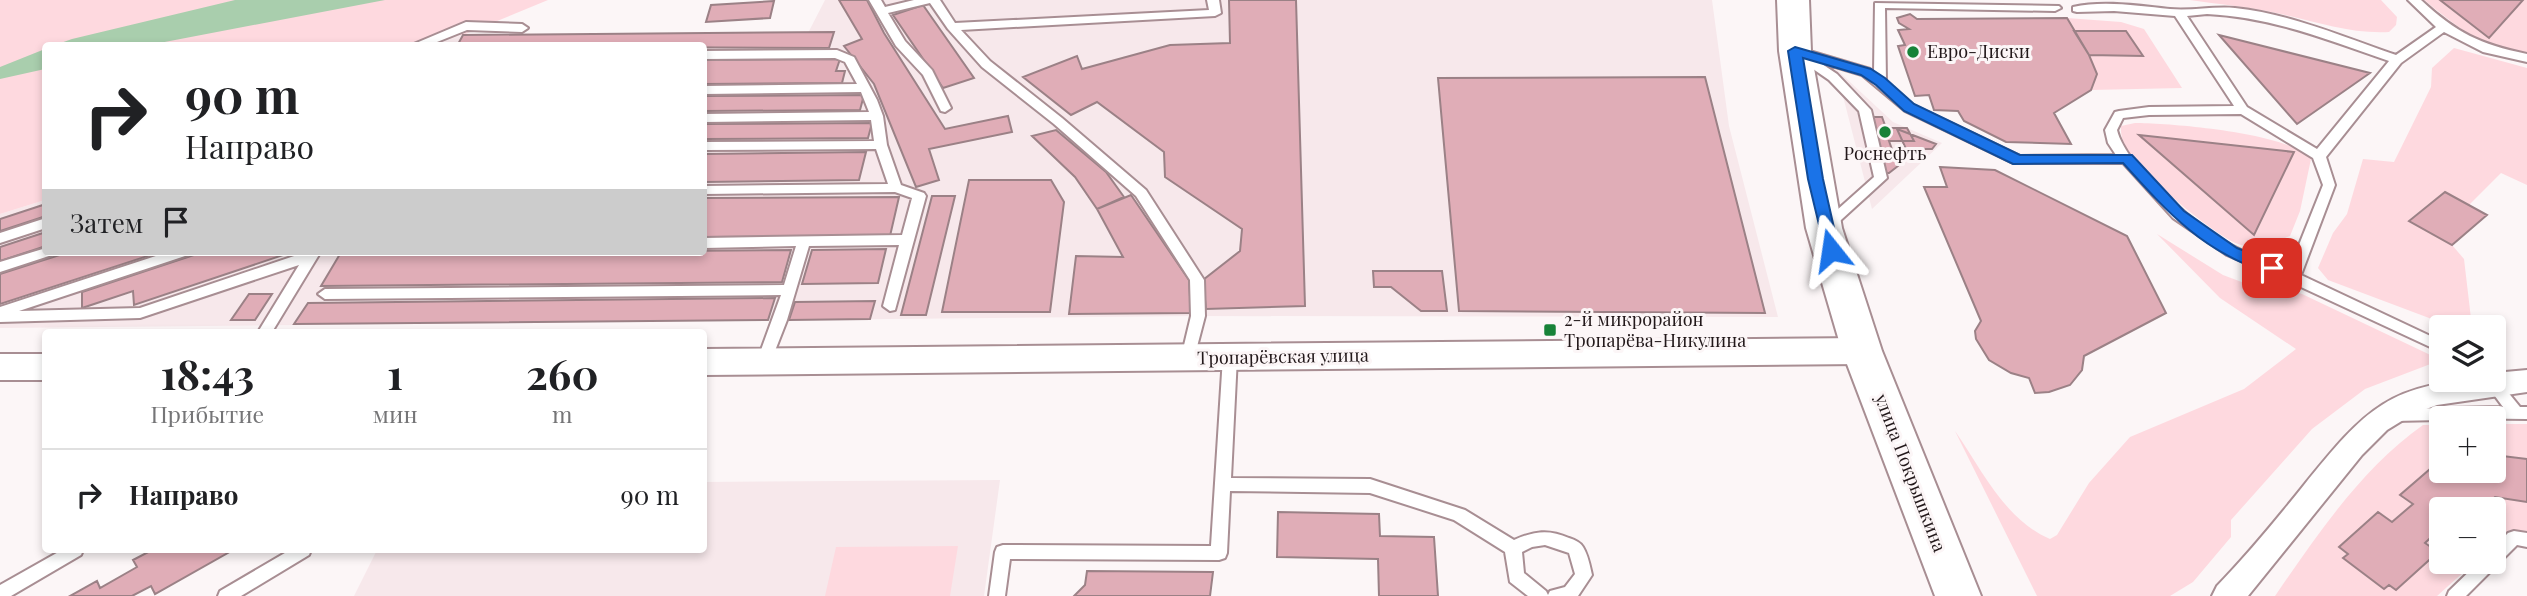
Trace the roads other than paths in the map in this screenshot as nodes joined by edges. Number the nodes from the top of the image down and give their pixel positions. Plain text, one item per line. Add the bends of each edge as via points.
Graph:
1 (875, 0) edge
2 (928, 0) edge
3 (934, 0) edge
4 (1213, 0) edge
5 (1793, 0) edge
6 (2414, 0) edge
7 (2055, 8) dead end
8 (2077, 9) dead end
9 (883, 11) junction
10 (2179, 13) junction
11 (522, 27) dead end
12 (952, 27) junction
13 (2443, 27) junction
14 (425, 42) edge
15 (1795, 51) junction
16 (707, 55) edge
17 (2527, 58) edge
18 (2397, 60) junction
19 (1881, 82) junction
20 (864, 88) junction
21 (707, 90) edge
22 (945, 108) dead end
23 (2243, 110) junction
24 (877, 116) junction
25 (707, 118) edge
26 (881, 145) junction
27 (707, 146) edge
28 (2319, 156) junction
29 (2126, 159) junction
30 (896, 188) junction
31 (707, 190) edge
32 (42, 224) edge
33 (1824, 228) junction
34 (0, 237) edge
35 (907, 240) junction
36 (804, 242) junction
37 (707, 243) edge
38 (42, 254) edge
39 (171, 256) edge
40 (304, 256) edge
41 (311, 256) edge
42 (0, 267) edge
43 (2293, 276) junction
44 (789, 290) junction
45 (325, 294) dead end
46 (890, 306) dead end
47 (0, 315) edge
48 (267, 329) edge
49 (2429, 340) edge
50 (1862, 351) junction
51 (1230, 357) junction
52 (1188, 358) junction
53 (764, 361) junction
54 (707, 362) edge
55 (0, 367) edge
56 (42, 367) edge
57 (2527, 381) edge
58 (2506, 382) edge
59 (2451, 392) edge
60 (2501, 392) edge
61 (2522, 414) edge
62 (2386, 415) junction
63 (1223, 484) junction
64 (2527, 540) edge
65 (2506, 546) edge
66 (1513, 548) junction
67 (70, 553) edge
68 (298, 553) edge
69 (2478, 574) edge
70 (0, 594) edge
71 (226, 596) edge
72 (997, 596) edge
73 (1540, 596) edge
74 (1556, 596) edge
75 (1958, 596) edge
76 (2228, 596) edge
77 (2455, 596) edge

1 - 9 lane
2 - 9 lane
3 - 12 lane
4 - 12 lane via 1214,13
5 - 15 main road, улица Покрышкина
6 - 13 lane
7 - 19 lane via 1879,5
8 - 10 lane
9 - 22 lane via 900,43 928,73
10 - 18 lane via 2266,15
10 - 23 lane
11 - 14 lane via 466,26
12 - 52 lane via 986,64 1141,193 1197,280 1198,316
13 - 17 lane via 2487,49
13 - 18 lane
15 - 19 lane via 1866,72
15 - 33 main road, улица Покрышкина
15 - 33 lane via 1833,77 1865,110 1881,178
16 - 20 lane via 837,54 850,60
18 - 28 lane
19 - 29 lane via 1909,108 2018,160
20 - 21 lane
20 - 24 lane
23 - 28 lane
23 - 29 lane via 2119,115 2112,130 2114,143
24 - 25 lane
24 - 26 lane
26 - 27 lane
26 - 30 lane
28 - 43 lane via 2329,185
29 - 43 lane via 2178,215 2232,252
30 - 31 lane
30 - 35 lane via 919,196
32 - 34 lane
33 - 50 main road, улица Покрышкина
35 - 36 lane
35 - 46 lane
36 - 37 lane
36 - 44 lane
38 - 42 lane
39 - 47 lane
40 - 47 lane via 140,313
41 - 48 lane
43 - 49 lane
44 - 45 lane
44 - 53 lane
50 - 51 street, Тропарёвская улица
50 - 75 main road, улица Покрышкина
51 - 52 street, Тропарёвская улица
51 - 63 lane
52 - 53 street, Тропарёвская улица
53 - 54 street, Тропарёвская улица
55 - 56 street
57 - 58 street
59 - 62 street
60 - 61 lane
61 - 62 lane
62 - 76 street via 2359,437 2260,563
63 - 66 lane via 1370,486 1459,514
63 - 72 lane via 1219,553 1003,552
64 - 65 lane via 2514,538
66 - 73 lane via 1516,577
66 - 74 lane via 1532,537 1554,538 1576,549 1584,575 1570,594
67 - 70 lane
68 - 71 lane
69 - 77 lane

